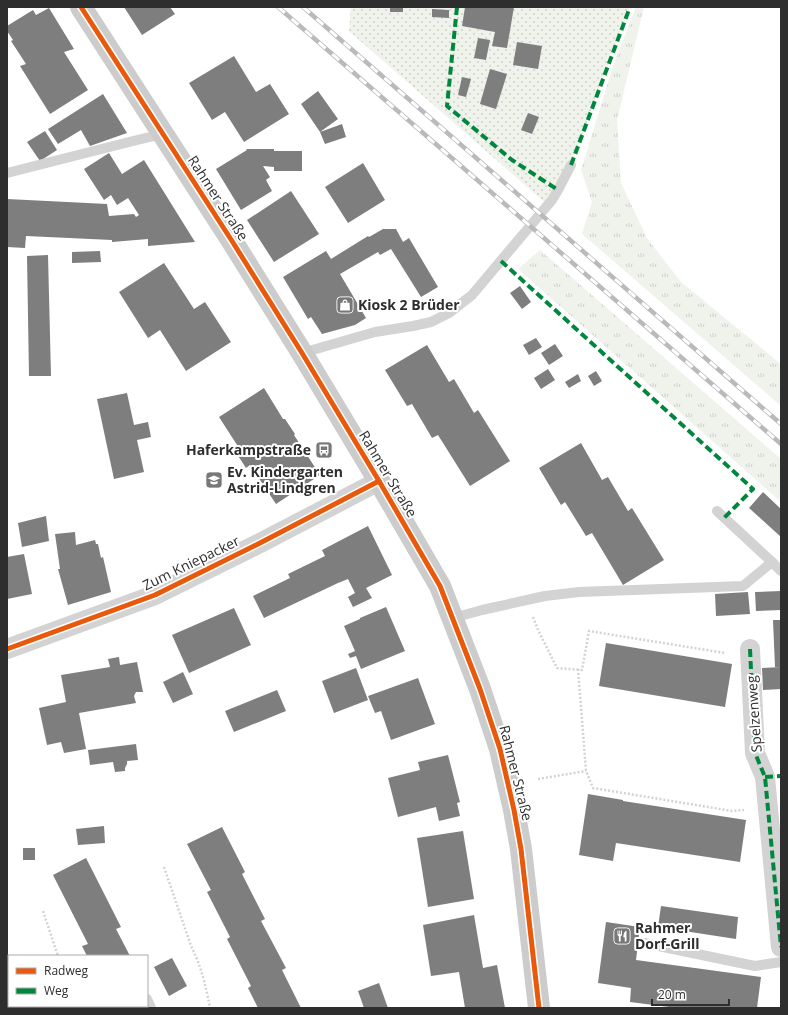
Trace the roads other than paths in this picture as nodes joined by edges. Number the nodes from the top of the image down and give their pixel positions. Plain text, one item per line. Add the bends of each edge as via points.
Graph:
1 (81, 7) edge
2 (163, 134) junction
3 (571, 165) dead end
4 (7, 173) edge
5 (302, 353) junction
6 (379, 481) junction
7 (717, 511) dead end
8 (772, 562) junction
9 (781, 571) edge
10 (453, 618) junction
11 (750, 648) dead end
12 (7, 649) edge
13 (773, 776) edge
14 (644, 943) dead end
15 (781, 947) edge
16 (781, 962) edge
17 (539, 1008) edge

1 - 2 main road, Rahmer Straße
2 - 4 lane
2 - 5 main road, Rahmer Straße
3 - 5 lane via 552,200 472,295 449,313 431,322 376,332
5 - 6 main road, Rahmer Straße
6 - 10 main road, Rahmer Straße via 440,586
6 - 12 street, Zum Kniepacker via 156,595
7 - 8 lane
8 - 9 lane
8 - 10 lane via 743,586 579,592 545,596
10 - 17 main road, Rahmer Straße via 500,749 514,810 522,856
11 - 13 street, Spelzenweg via 755,753
13 - 15 street, Spelzenweg via 768,808
14 - 16 lane via 755,966

